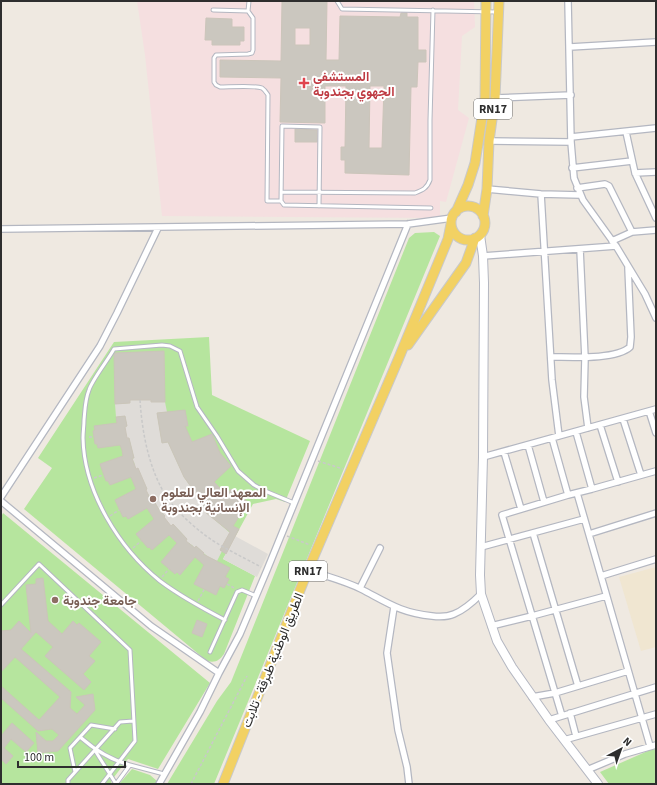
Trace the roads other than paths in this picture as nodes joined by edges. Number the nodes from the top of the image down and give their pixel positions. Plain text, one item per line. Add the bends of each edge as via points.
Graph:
1 (249, 1) edge
2 (337, 1) edge
3 (486, 1) edge
4 (499, 1) edge
5 (568, 1) edge
6 (213, 10) dead end
7 (432, 10) junction
8 (248, 11) junction
9 (485, 12) junction
10 (499, 12) junction
11 (656, 42) edge
12 (570, 47) junction
13 (570, 95) junction
14 (495, 98) junction
15 (656, 128) edge
16 (626, 132) junction
17 (571, 139) junction
18 (488, 141) junction
19 (632, 161) junction
20 (572, 168) junction
21 (656, 172) edge
22 (635, 173) junction
23 (577, 188) junction
24 (487, 189) junction
25 (281, 192) junction
26 (319, 192) junction
27 (541, 194) junction
28 (580, 195) junction
29 (281, 200) junction
30 (319, 206) junction
31 (431, 208) dead end
32 (483, 216) junction
33 (453, 218) junction
34 (656, 218) edge
35 (408, 224) junction
36 (158, 228) junction
37 (1, 230) edge
38 (656, 230) edge
39 (632, 232) junction
40 (478, 236) junction
41 (614, 244) junction
42 (580, 249) junction
43 (545, 252) junction
44 (483, 256) junction
45 (628, 267) junction
46 (656, 318) edge
47 (552, 357) junction
48 (585, 358) junction
49 (398, 360) junction
50 (656, 409) edge
51 (649, 411) junction
52 (623, 419) junction
53 (600, 425) junction
54 (588, 428) junction
55 (576, 432) junction
56 (656, 433) edge
57 (559, 436) junction
58 (552, 438) junction
59 (528, 445) junction
60 (504, 452) junction
61 (483, 457) junction
62 (656, 471) edge
63 (640, 475) junction
64 (618, 482) junction
65 (592, 490) junction
66 (577, 493) junction
67 (568, 495) junction
68 (1, 498) edge
69 (1, 501) edge
70 (544, 502) junction
71 (294, 503) junction
72 (521, 509) junction
73 (656, 513) edge
74 (584, 518) junction
75 (533, 533) junction
76 (589, 534) junction
77 (509, 540) junction
78 (481, 547) junction
79 (380, 548) dead end
80 (656, 559) edge
81 (308, 570) junction
82 (601, 576) junction
83 (360, 588) junction
84 (481, 594) junction
85 (256, 596) junction
86 (606, 596) junction
87 (1, 605) edge
88 (394, 607) junction
89 (556, 610) junction
90 (532, 616) junction
91 (224, 620) junction
92 (491, 626) junction
93 (210, 652) dead end
94 (628, 671) junction
95 (219, 673) junction
96 (578, 686) junction
97 (656, 687) edge
98 (555, 693) junction
99 (634, 693) junction
100 (532, 697) junction
101 (570, 713) junction
102 (656, 714) edge
103 (562, 716) junction
104 (642, 718) junction
105 (549, 720) junction
106 (133, 722) junction
107 (114, 729) junction
108 (576, 736) junction
109 (80, 737) junction
110 (564, 740) junction
111 (653, 746) edge
112 (95, 750) junction
113 (118, 762) junction
114 (130, 765) junction
115 (587, 770) junction
116 (75, 772) junction
117 (110, 773) junction
118 (164, 774) junction
119 (68, 784) edge
120 (102, 784) edge
121 (116, 784) edge
122 (159, 784) edge
123 (223, 784) edge
124 (409, 784) edge
125 (598, 784) edge

1 - 8 lane
2 - 7 lane via 342,9
3 - 9 main road, الطريق الوطنية طبرقة - تلابت / RN17
4 - 10 main road, RN17
5 - 12 street
6 - 8 lane
7 - 9 lane
7 - 26 lane via 428,186 415,193
8 - 29 lane via 253,18 252,53 216,55 214,82 220,87 262,88 268,95 267,201
9 - 10 lane
9 - 33 main road, الطريق الوطنية طبرقة - تلابت / RN17 via 485,98 475,162
10 - 14 main road, RN17
11 - 12 street
12 - 13 street
13 - 14 street
13 - 17 street
14 - 18 main road, RN17
15 - 16 street
16 - 17 street
16 - 19 street
17 - 18 street
17 - 20 street
18 - 24 main road, RN17
19 - 20 street
19 - 22 street
20 - 23 street
21 - 22 street
22 - 34 street
23 - 28 street
23 - 39 street via 605,184 609,186
24 - 27 street
24 - 32 main road, RN17
25 - 26 lane
25 - 26 lane via 282,126 320,127
25 - 29 lane
26 - 30 lane
27 - 28 street
27 - 43 street
28 - 41 street
29 - 30 lane via 284,205
30 - 31 lane
32 - 33 main road via 470,207 460,209
32 - 40 main road, RN17 via 484,226
33 - 35 street
33 - 40 main road via 455,234 459,238 470,240
33 - 49 main road, الطريق الوطنية طبرقة - تلابت / RN17 via 448,239
35 - 36 street
35 - 71 street
36 - 37 street
36 - 68 street via 100,346
38 - 39 street
39 - 41 street
40 - 44 street
40 - 49 main road, الطريق الوطنية طبرقة - تلابت / RN17 via 466,263
41 - 42 street
41 - 45 street
42 - 43 street
42 - 48 street
43 - 44 street
43 - 47 street
44 - 61 street
45 - 46 street
45 - 48 street via 631,346 616,354
47 - 48 street
47 - 57 street via 554,405
48 - 54 street via 584,397
49 - 81 main road, الطريق الوطنية طبرقة - تلابت / RN17
50 - 51 street
51 - 52 street
51 - 56 street
52 - 53 street
52 - 63 street
53 - 54 street
53 - 64 street
54 - 55 street
55 - 57 street
55 - 65 street
57 - 58 street
58 - 59 street
58 - 67 street
59 - 60 street
59 - 70 street
60 - 61 street
60 - 72 street
61 - 78 street
62 - 63 street
63 - 64 street
64 - 65 street
65 - 66 street
66 - 67 street
66 - 74 street
67 - 70 street
69 - 95 street via 151,626
70 - 72 street
71 - 85 street
71 - 91 lane via 254,485 238,471 197,407 180,351 170,346 114,349 89,389 83,438 88,471 106,517 130,551 159,580 181,596
72 - 77 street via 502,515
73 - 76 street
74 - 75 street
74 - 76 street
75 - 77 street
75 - 89 street
76 - 82 street
77 - 78 street
77 - 90 street
78 - 84 street
79 - 83 street
80 - 82 street
81 - 83 street
81 - 123 main road, الطريق الوطنية طبرقة - تلابت / RN17
82 - 86 street
83 - 88 street
84 - 88 street via 462,610 448,616 425,615
84 - 92 street
85 - 91 lane via 245,591 237,592
85 - 95 street via 240,634
86 - 89 street
86 - 94 street
87 - 106 lane via 39,564 130,650
88 - 124 street via 387,653
89 - 90 street
89 - 96 street
90 - 92 street
90 - 98 street
91 - 93 lane
92 - 100 street via 502,651
94 - 96 street
94 - 99 street
95 - 118 street
96 - 98 street
97 - 99 street
98 - 100 street
98 - 103 street
99 - 101 street
99 - 104 street
100 - 105 street
101 - 103 street
101 - 108 street
102 - 104 street
103 - 105 street
104 - 108 street
104 - 111 street
105 - 110 street
106 - 107 lane via 120,722
106 - 113 lane via 134,741
107 - 109 lane via 90,725
107 - 112 lane
108 - 110 street
109 - 112 lane
109 - 116 lane via 70,748
110 - 115 street
111 - 115 street via 625,754
112 - 113 lane
112 - 116 lane
112 - 117 lane
113 - 114 lane
113 - 117 lane
114 - 118 lane
114 - 121 lane
115 - 125 street
116 - 119 lane via 68,780
117 - 120 lane
117 - 121 lane
118 - 122 street

